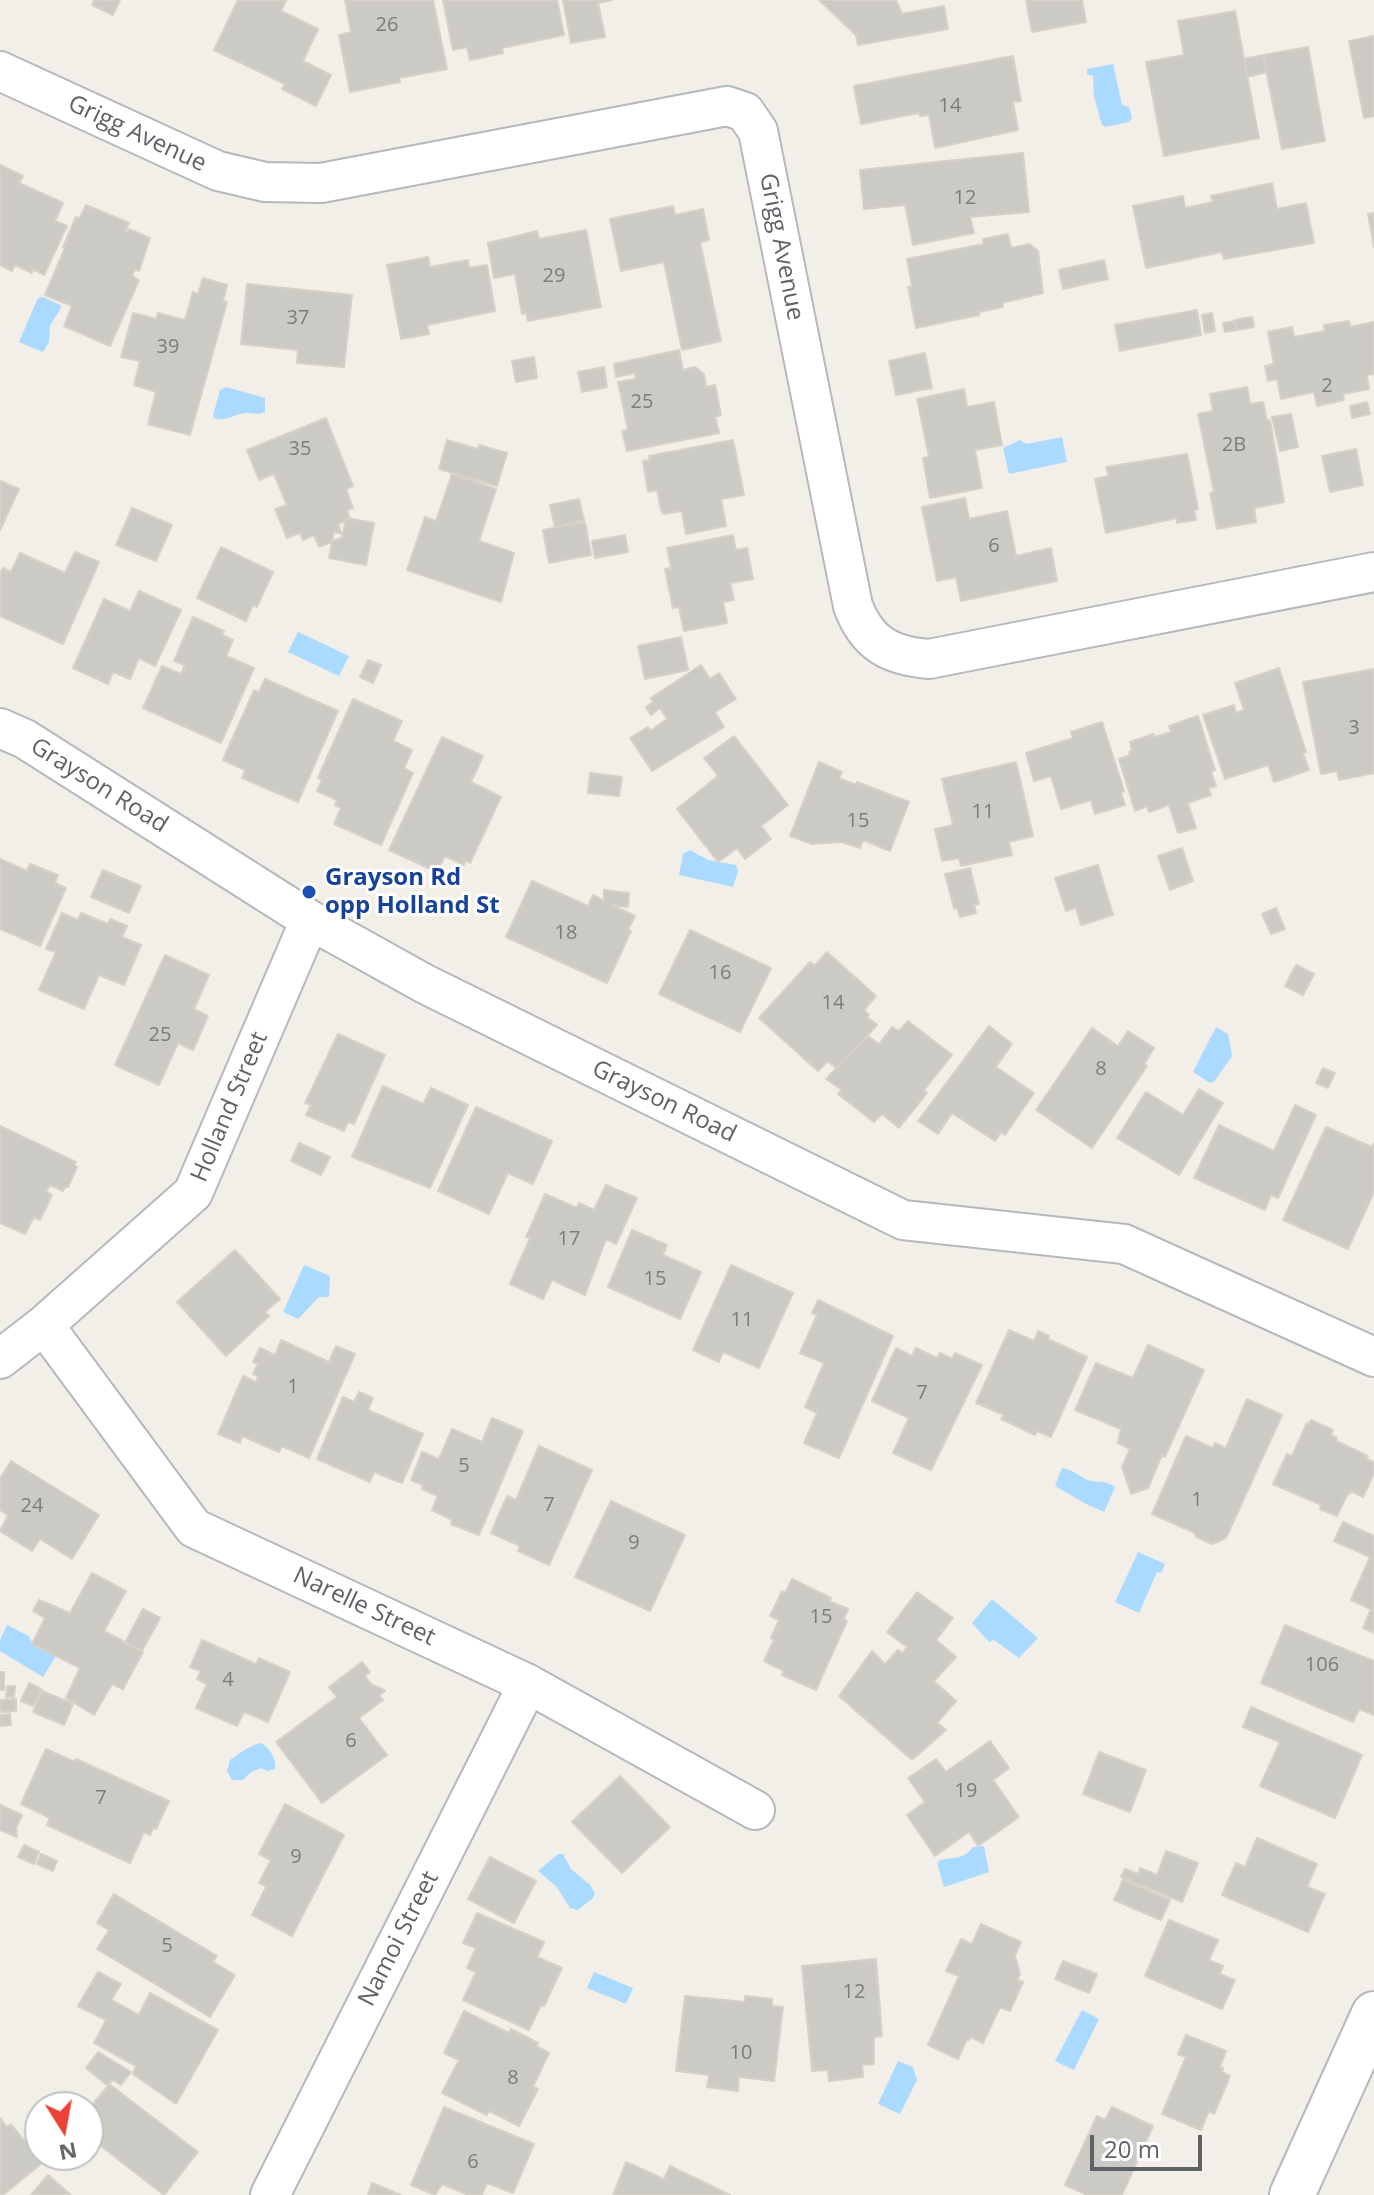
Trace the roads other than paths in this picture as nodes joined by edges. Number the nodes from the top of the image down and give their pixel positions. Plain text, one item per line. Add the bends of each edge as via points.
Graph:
1 (0, 71) edge
2 (1374, 572) edge
3 (0, 728) edge
4 (310, 920) junction
5 (44, 1325) junction
6 (1374, 1357) edge
7 (0, 1359) edge
8 (528, 1684) junction
9 (755, 1810) dead end
10 (1374, 2014) edge
11 (270, 2195) edge
12 (1292, 2195) edge

1 - 2 street, Grigg Avenue via 218,171 265,182 321,183 727,106 745,112 758,131 853,606 876,641 904,657 929,659
3 - 4 street, Grayson Road
4 - 5 street, Holland Street via 193,1193
4 - 6 street, Grayson Road via 425,984 903,1220 1124,1244
5 - 7 street, Holland Street
5 - 8 street, Narelle Street via 194,1528
8 - 9 street, Narelle Street
8 - 11 street, Namoi Street
10 - 12 street

